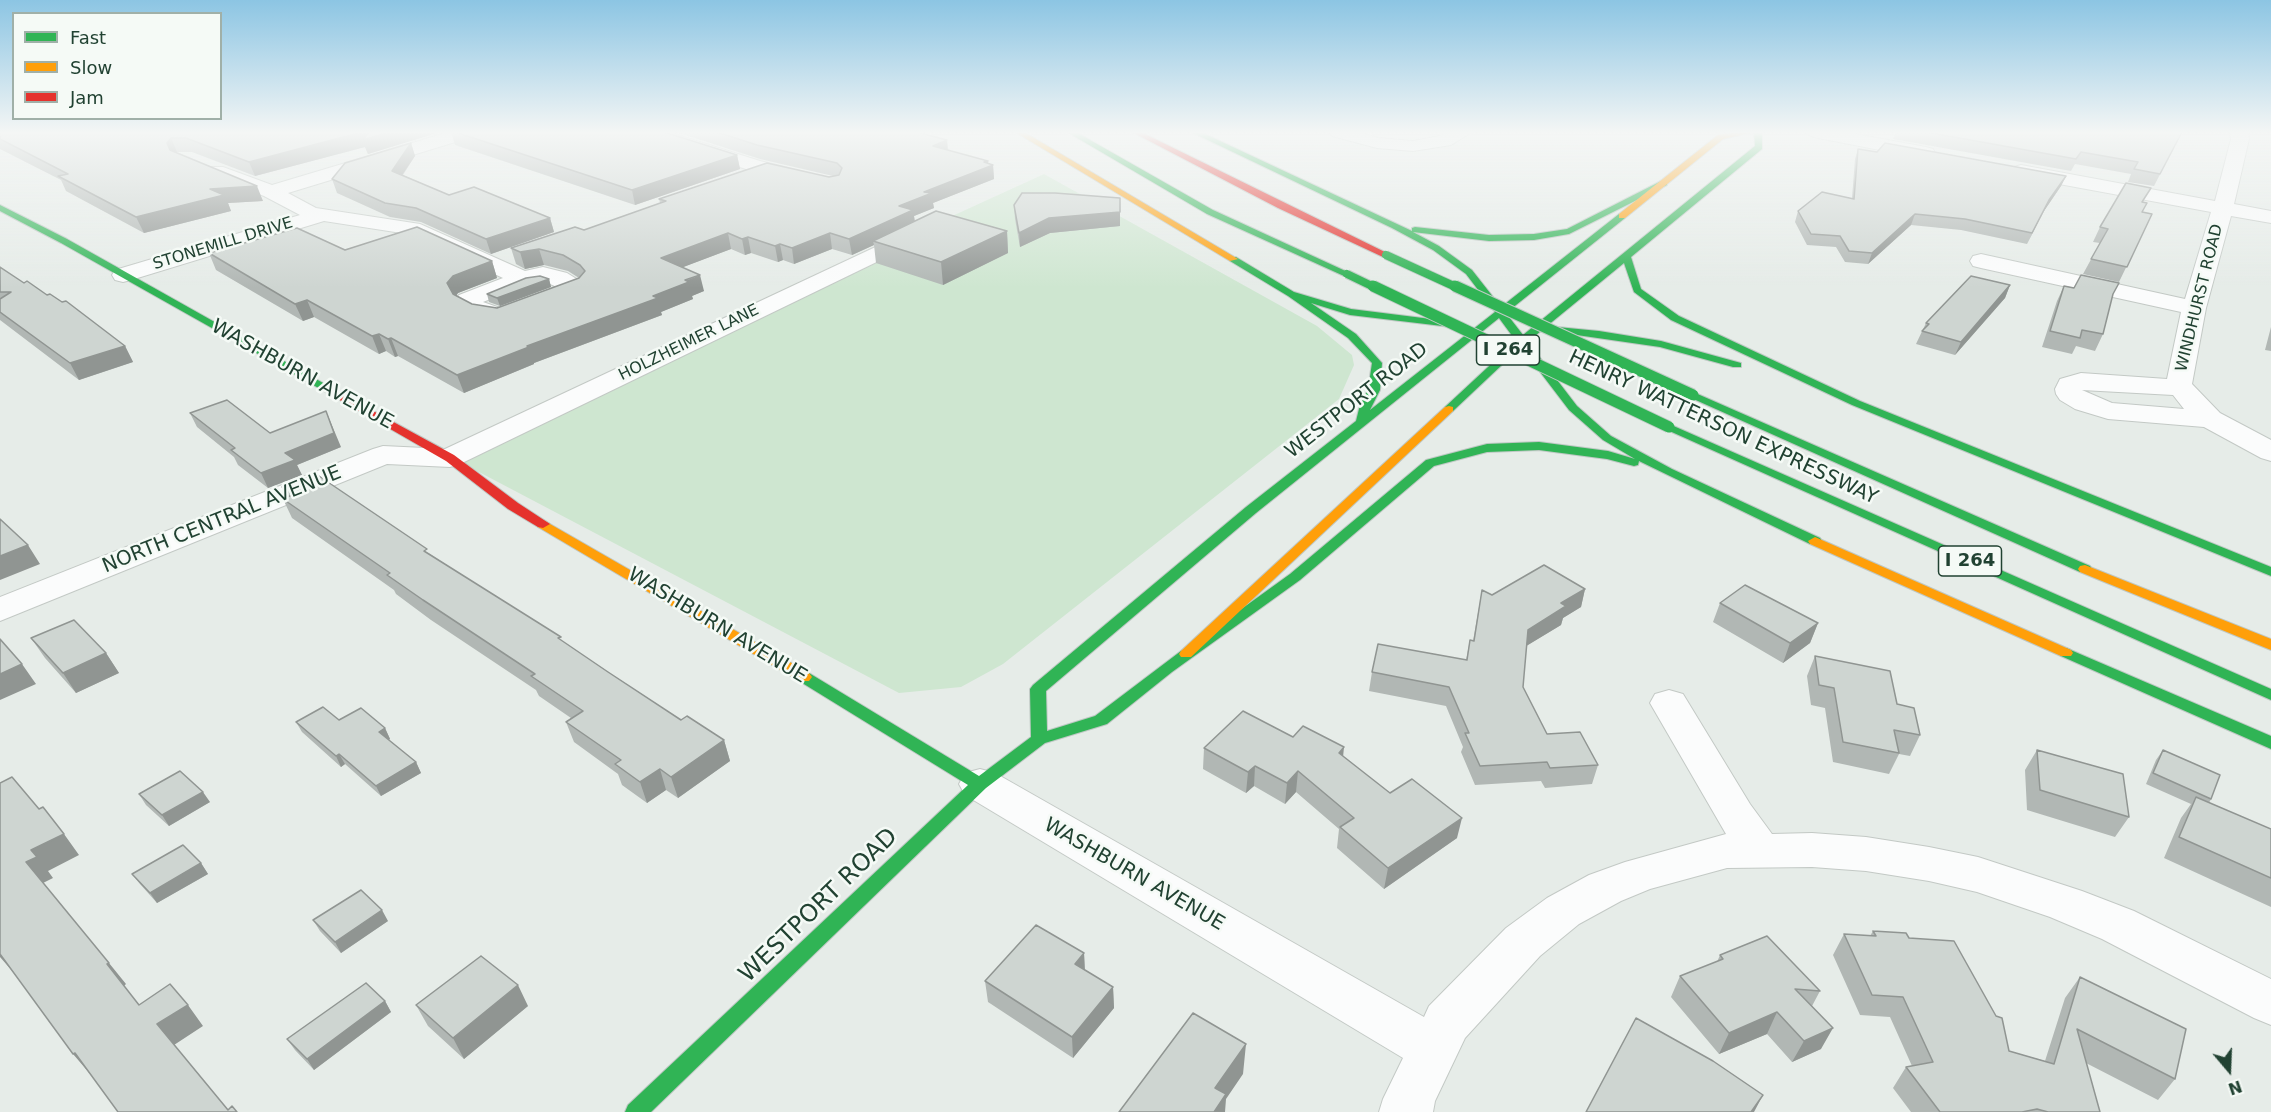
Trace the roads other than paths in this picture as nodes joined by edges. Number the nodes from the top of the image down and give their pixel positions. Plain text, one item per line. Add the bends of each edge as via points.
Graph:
1 (250, 184) edge
2 (298, 184) edge
3 (1105, 184) edge
4 (1161, 184) edge
5 (1238, 184) edge
6 (1305, 184) edge
7 (1662, 184) edge
8 (1663, 184) edge
9 (1714, 184) edge
10 (2093, 184) edge
11 (2229, 184) edge
12 (271, 192) junction
13 (0, 208) edge
14 (2223, 208) junction
15 (314, 212) junction
16 (2271, 218) edge
17 (1395, 226) junction
18 (929, 227) edge
19 (513, 255) edge
20 (1626, 256) junction
21 (1981, 261) dead end
22 (491, 263) junction
23 (116, 270) junction
24 (522, 278) edge
25 (1291, 294) junction
26 (2194, 308) junction
27 (1501, 312) junction
28 (1482, 327) junction
29 (1512, 328) junction
30 (1538, 328) junction
31 (1521, 342) junction
32 (2181, 388) junction
33 (1856, 403) junction
34 (2210, 419) junction
35 (1361, 423) junction
36 (2271, 452) edge
37 (450, 458) junction
38 (1668, 472) junction
39 (2271, 572) edge
40 (0, 610) edge
41 (2271, 645) edge
42 (1170, 668) junction
43 (2271, 695) edge
44 (1669, 703) dead end
45 (1039, 740) junction
46 (2271, 743) edge
47 (980, 784) junction
48 (1760, 850) junction
49 (2271, 1003) edge
50 (1432, 1049) junction
51 (636, 1112) edge
52 (1407, 1112) edge

1 - 12 street
2 - 12 street, STONEMILL DRIVE
3 - 25 main road
4 - 43 main road, HENRY WATTERSON EXPRESSWAY / I 264, bridge via 1210,212 1669,427
5 - 41 main road, HENRY WATTERSON EXPRESSWAY / I 264, bridge via 1386,255 2053,556
6 - 17 main road
7 - 17 main road via 1569,231 1534,237 1445,235
8 - 27 main road, WESTPORT ROAD
9 - 20 main road, WESTPORT ROAD
10 - 14 street
11 - 14 street, WINDHURST ROAD
12 - 15 street
13 - 23 main road, WASHBURN AVENUE
14 - 16 street
14 - 26 street, WINDHURST ROAD
15 - 22 street via 413,228
15 - 23 street, STONEMILL DRIVE
17 - 27 main road via 1469,272
18 - 37 street, HOLZHEIMER LANE
19 - 22 street
20 - 30 main road, WESTPORT ROAD
20 - 33 main road via 1637,290 1675,318
21 - 26 street
22 - 24 street
23 - 37 main road, WASHBURN AVENUE
25 - 28 main road via 1350,312
25 - 35 main road via 1352,336 1377,363 1374,390
26 - 32 street, WINDHURST ROAD
27 - 28 main road, WESTPORT ROAD
27 - 29 main road
28 - 29 main road
28 - 35 main road, WESTPORT ROAD
29 - 30 main road
29 - 31 main road
30 - 31 main road, WESTPORT ROAD
30 - 33 main road via 1661,344
31 - 38 main road via 1574,408 1607,438
31 - 42 main road, WESTPORT ROAD
32 - 34 street, WINDHURST ROAD
32 - 34 street via 2081,381 2068,389 2076,399 2108,411
33 - 39 main road
34 - 36 street
35 - 45 main road, WESTPORT ROAD via 1038,689
37 - 40 street, NORTH CENTRAL AVENUE via 383,455
37 - 47 main road, WASHBURN AVENUE via 513,506
38 - 42 main road via 1608,455 1539,446 1487,448 1430,463 1295,576
38 - 46 main road via 1888,575
42 - 45 main road, WESTPORT ROAD via 1101,720
44 - 48 street
45 - 47 main road, WESTPORT ROAD
47 - 50 street, WASHBURN AVENUE
47 - 51 main road, WESTPORT ROAD
48 - 49 street via 1866,854 1929,864 2006,884 2118,925
48 - 50 street via 1727,851 1641,874 1563,911 1523,942 1447,1022
50 - 52 street

